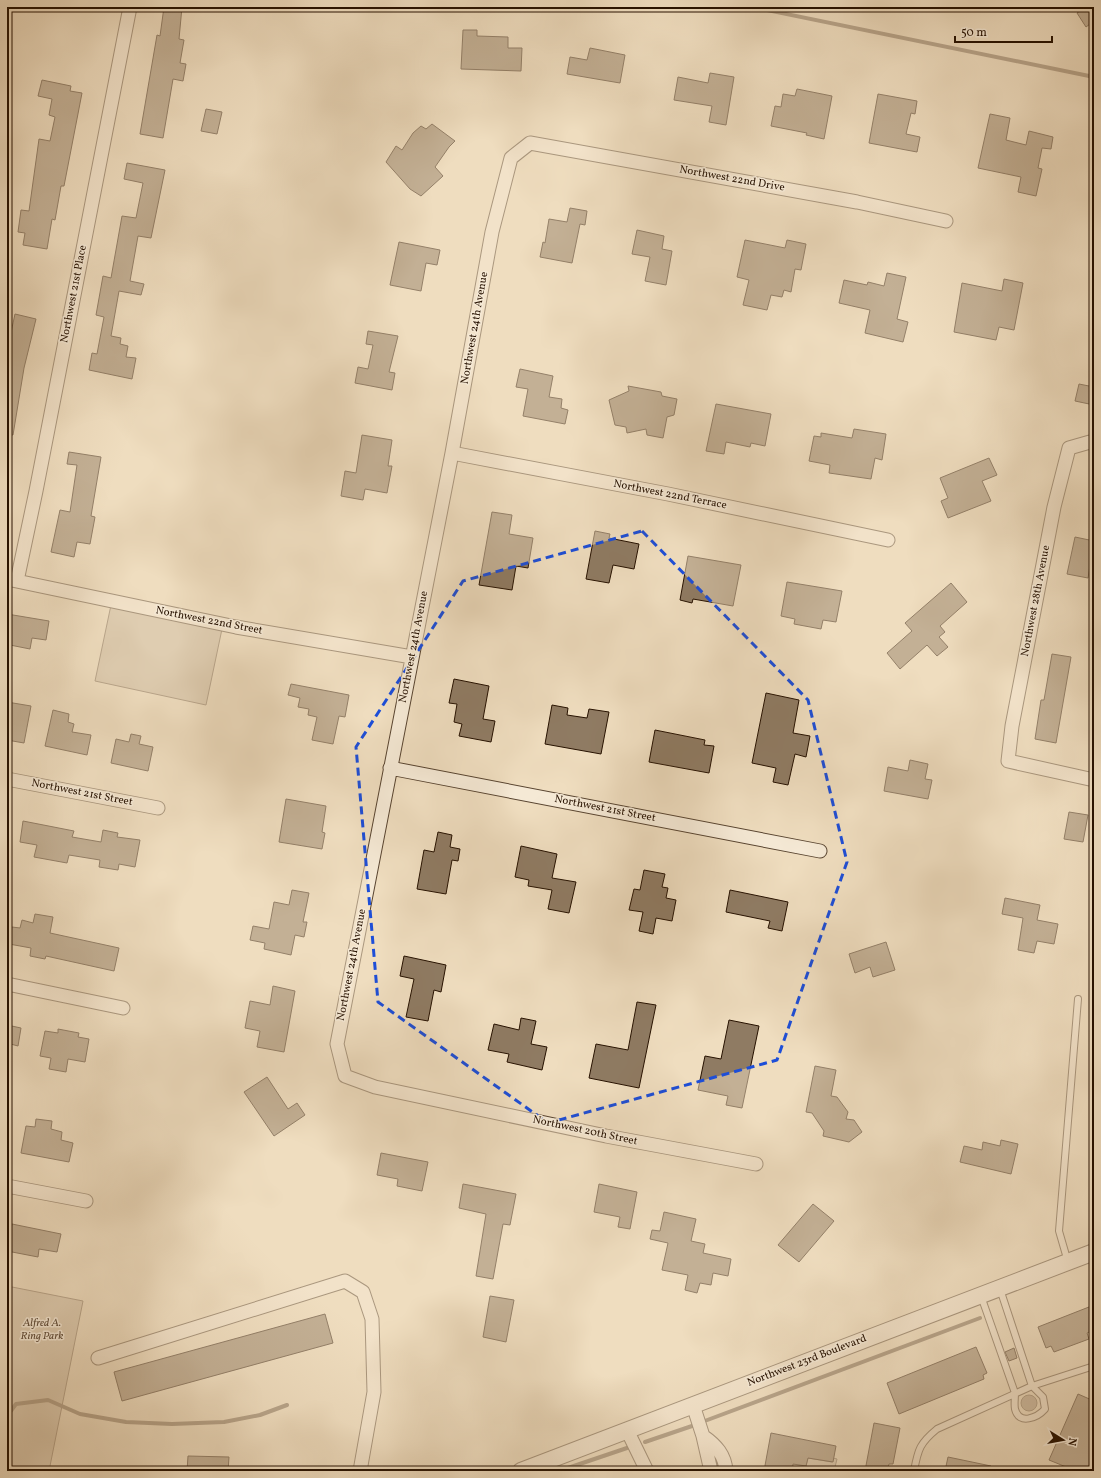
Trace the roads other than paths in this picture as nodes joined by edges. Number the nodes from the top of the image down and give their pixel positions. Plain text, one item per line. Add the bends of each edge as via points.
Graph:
1 (130, 7) edge
2 (520, 151) joint
3 (946, 221) dead end
4 (1094, 443) edge
5 (452, 453) junction
6 (888, 540) dead end
7 (12, 580) edge
8 (412, 657) junction
9 (390, 768) junction
10 (7, 779) edge
11 (1094, 780) edge
12 (158, 808) dead end
13 (820, 851) dead end
14 (7, 984) edge
15 (1078, 999) dead end
16 (123, 1008) dead end
17 (414, 1095) joint
18 (756, 1164) dead end
19 (7, 1186) edge
20 (86, 1201) dead end
21 (1094, 1252) edge
22 (1068, 1262) junction
23 (1000, 1288) junction
24 (980, 1296) junction
25 (98, 1358) dead end
26 (1094, 1366) edge
27 (1032, 1386) junction
28 (1015, 1393) junction
29 (692, 1405) junction
30 (627, 1430) junction
31 (703, 1436) junction
32 (360, 1471) edge
33 (522, 1471) edge
34 (647, 1471) edge
35 (711, 1471) edge
36 (726, 1471) edge
37 (914, 1471) edge

1 - 7 street, Northwest 21st Place
2 - 3 street, Northwest 22nd Drive via 530,143 555,147 857,202
2 - 5 street, Northwest 24th Avenue via 511,158 492,232
4 - 11 street, Northwest 28th Avenue via 1069,448 1054,507 1012,726 1008,761
5 - 6 street, Northwest 22nd Terrace via 668,494
5 - 8 street, Northwest 24th Avenue
7 - 8 street, Northwest 22nd Street via 236,627
8 - 9 street, Northwest 24th Avenue
9 - 13 street, Northwest 21st Street
9 - 17 street, Northwest 24th Avenue via 337,1044 345,1076 375,1087
10 - 12 street, Northwest 21st Street
14 - 16 street
15 - 22 lane via 1059,1231
17 - 18 street, Northwest 20th Street via 606,1136
19 - 20 street
21 - 22 street, Northwest 23rd Boulevard
22 - 23 street, Northwest 23rd Boulevard
23 - 24 street, Northwest 23rd Boulevard
23 - 27 lane
24 - 28 lane
24 - 29 street, Northwest 23rd Boulevard
25 - 32 street via 345,1281 363,1292 372,1319 374,1392
26 - 27 lane
27 - 28 lane
27 - 28 lane via 1043,1397 1045,1409 1039,1416 1029,1419 1020,1417 1015,1410
28 - 37 lane via 937,1428 918,1449
29 - 30 street, Northwest 23rd Boulevard
29 - 31 street
30 - 33 street, Northwest 23rd Boulevard
30 - 34 street
31 - 35 street
31 - 36 street via 722,1455

